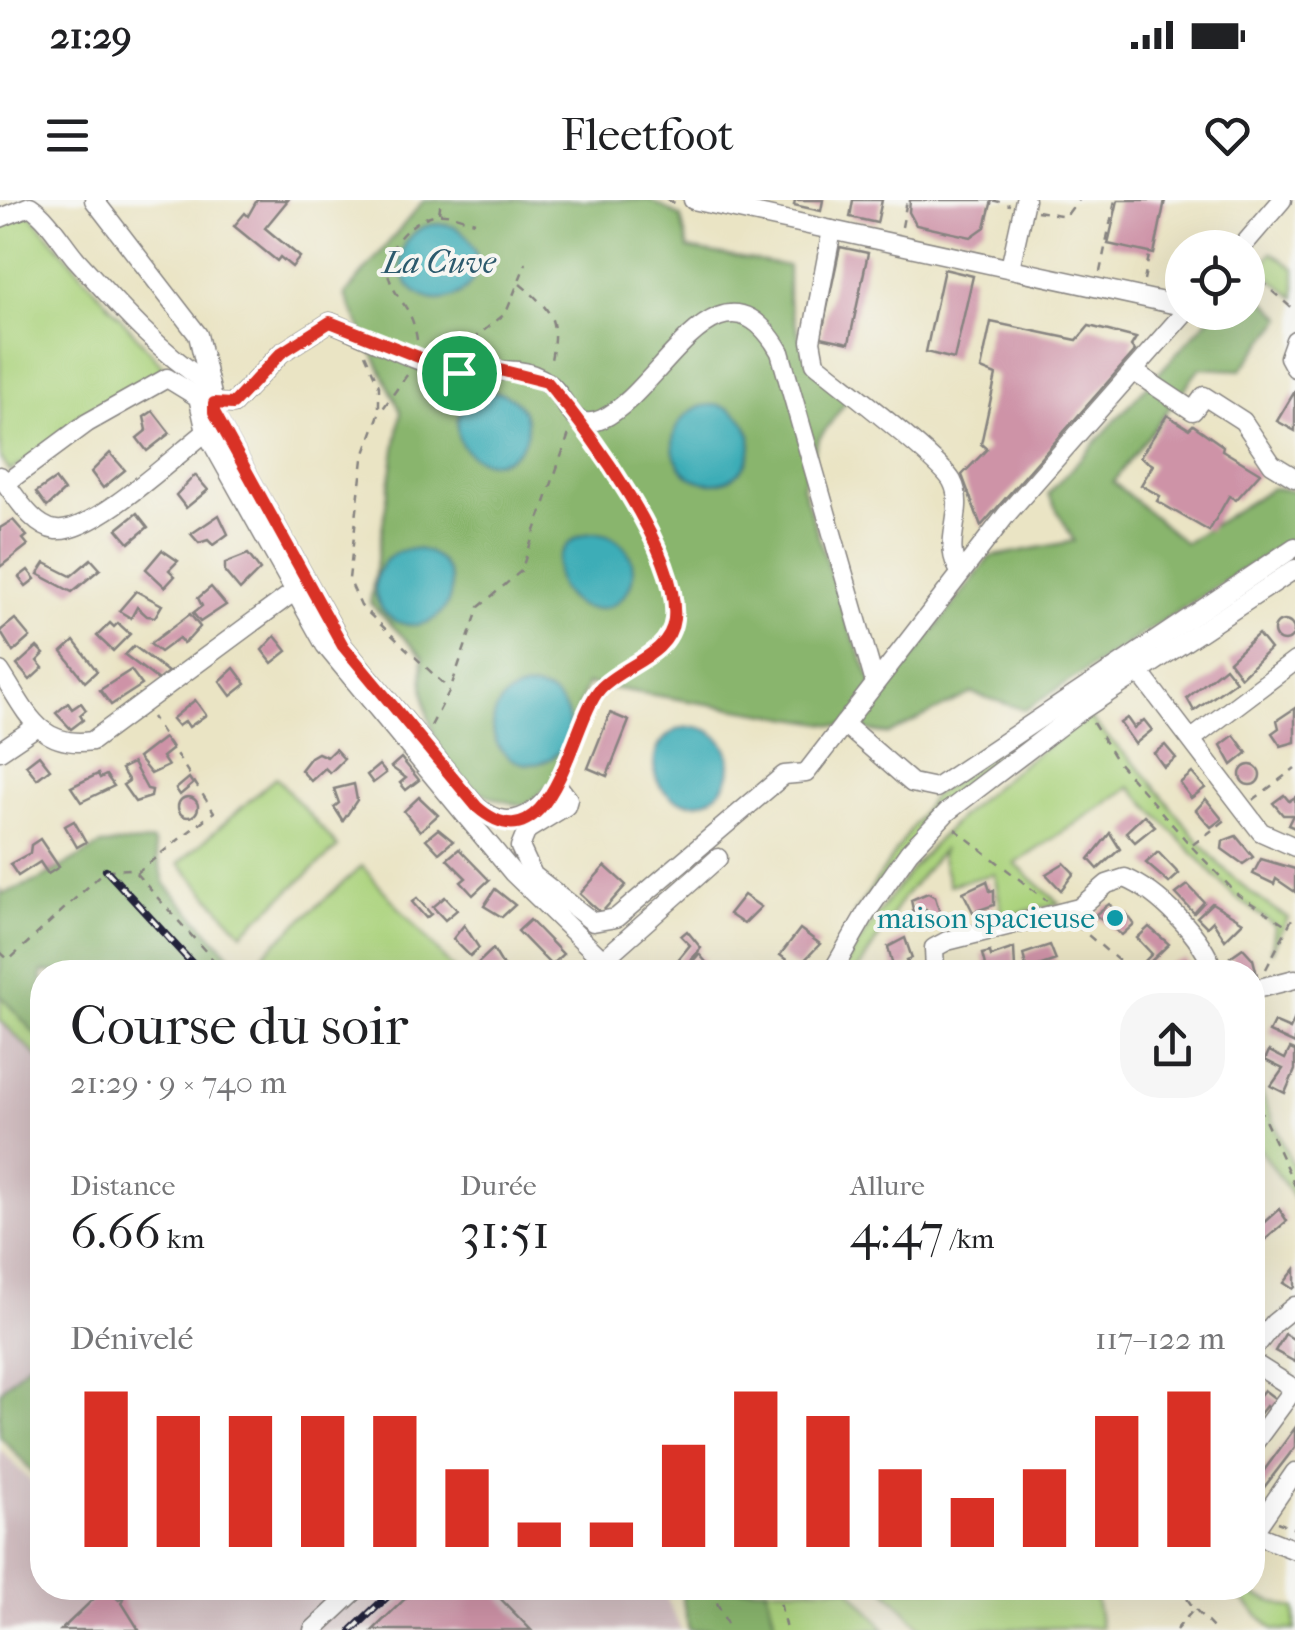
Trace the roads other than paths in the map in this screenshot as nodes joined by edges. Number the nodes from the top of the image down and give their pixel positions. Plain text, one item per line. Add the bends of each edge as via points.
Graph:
1 (94, 200) edge
2 (693, 200) edge
3 (1282, 200) edge
4 (1024, 204) edge
5 (0, 218) edge
6 (832, 230) junction
7 (1256, 230) edge
8 (1010, 268) junction
9 (1165, 304) edge
10 (1167, 330) edge
11 (1295, 340) edge
12 (1295, 368) edge
13 (1133, 371) junction
14 (206, 382) junction
15 (214, 403) junction
16 (206, 432) junction
17 (1295, 478) edge
18 (5, 487) edge
19 (1295, 547) edge
20 (1295, 570) edge
21 (961, 572) junction
22 (294, 591) junction
23 (1295, 662) edge
24 (0, 671) edge
25 (1139, 672) junction
26 (875, 683) junction
27 (844, 724) junction
28 (37, 726) junction
29 (1192, 739) junction
30 (0, 751) edge
31 (1295, 847) edge
32 (718, 858) dead end
33 (603, 960) edge
34 (615, 960) edge
35 (839, 960) edge
36 (934, 960) edge
37 (1207, 960) edge
38 (1295, 979) edge
39 (1265, 986) edge
40 (1295, 1306) edge
41 (1265, 1334) edge
42 (1265, 1370) edge
43 (1295, 1389) edge
44 (1265, 1429) edge
45 (1295, 1472) edge
46 (1265, 1516) edge
47 (1265, 1538) edge
48 (1295, 1550) edge
49 (345, 1600) edge
50 (313, 1630) edge

1 - 14 street via 187,317 198,335
2 - 6 street
3 - 7 street
4 - 8 street
5 - 14 street via 30,206 42,214 167,356
6 - 8 street
6 - 21 street via 811,341 815,363 951,477 958,510 952,548
8 - 9 street
10 - 13 street
11 - 12 street via 1288,358
13 - 17 street via 1193,411 1204,396 1243,421 1272,464
13 - 21 street
14 - 15 street
15 - 26 street via 233,404 281,353 330,322 459,373 492,368 547,382 585,424 611,413 712,318 738,312 767,330 780,352
15 - 27 street via 343,646 477,807 508,823 528,815 558,786 568,799 528,830 520,847 524,862 593,922 616,918 784,775 806,773
16 - 18 street via 84,526 55,530 36,521
16 - 18 street via 198,397 167,378 87,423
16 - 22 street
19 - 27 street via 936,788 912,783
20 - 25 street
21 - 26 street
22 - 28 street via 92,742 70,745
22 - 33 street via 325,644 513,873
23 - 29 street
24 - 28 street
25 - 29 street
25 - 35 street via 942,818 910,852
26 - 27 street
28 - 30 street
29 - 31 street via 1261,832
32 - 34 street
36 - 37 street via 934,948 947,942 1079,908 1125,878 1144,886
38 - 39 street
40 - 41 street
42 - 43 street
43 - 44 street
45 - 46 street
47 - 48 street
49 - 50 street

